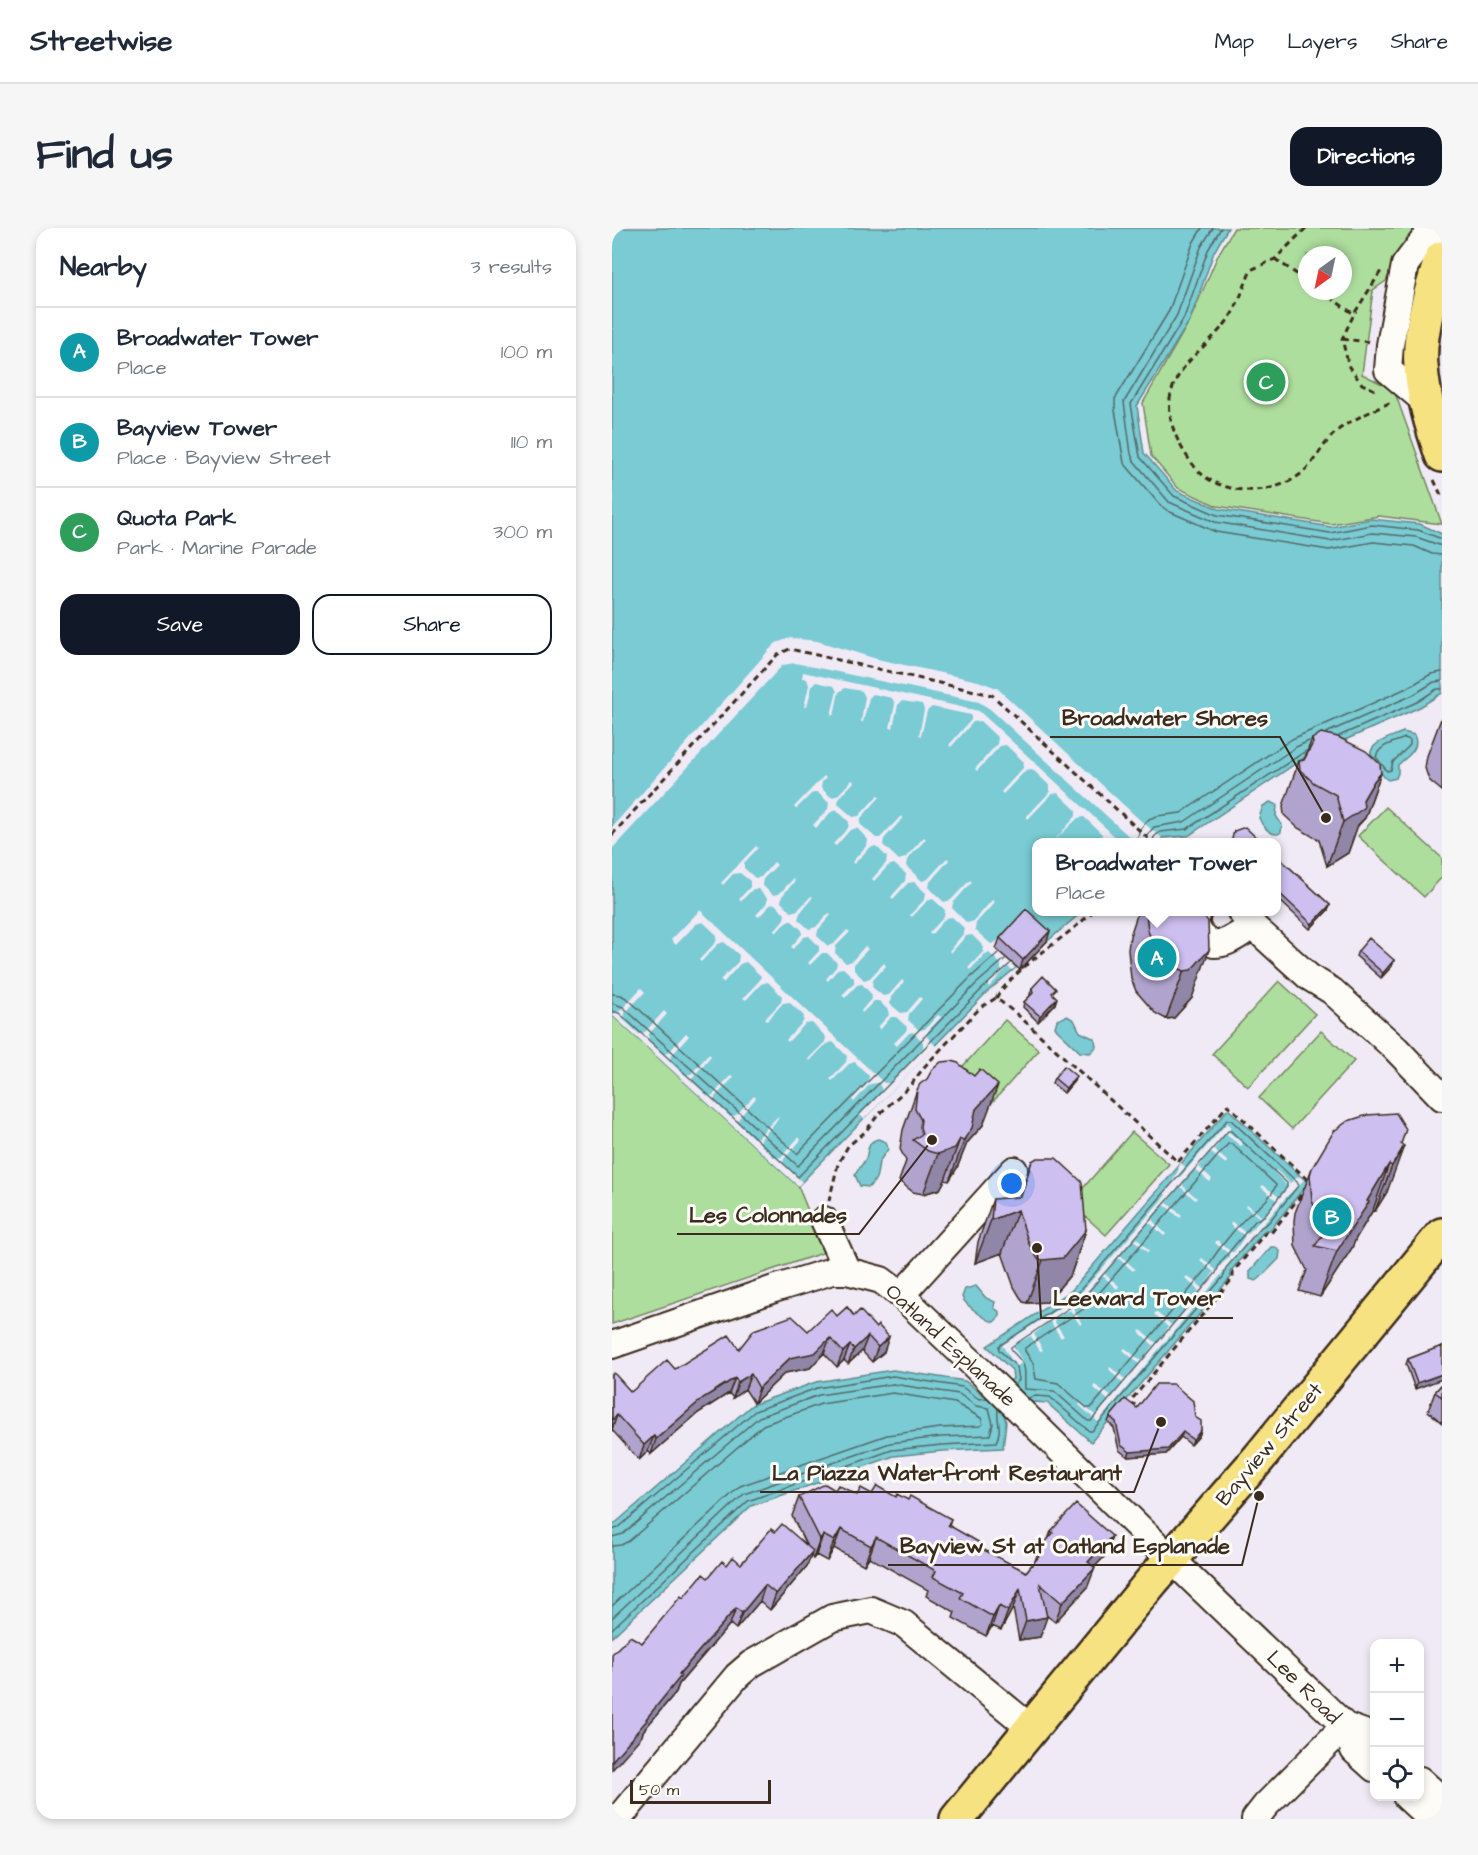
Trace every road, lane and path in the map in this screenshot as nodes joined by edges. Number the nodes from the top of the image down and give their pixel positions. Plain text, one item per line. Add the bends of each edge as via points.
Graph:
1 (1306, 228) edge
2 (1442, 231) edge
3 (1442, 258) edge
4 (1275, 260) junction
5 (1298, 275) edge
6 (1334, 300) edge
7 (1354, 314) dead end
8 (1342, 339) dead end
9 (1390, 345) junction
10 (1411, 400) junction
11 (1442, 455) edge
12 (612, 835) edge
13 (1147, 838) edge
14 (1088, 916) edge
15 (1197, 916) edge
16 (1248, 919) edge
17 (996, 998) junction
18 (1442, 1097) edge
19 (1014, 1170) dead end
20 (824, 1220) joint
21 (1436, 1253) edge
22 (847, 1271) junction
23 (901, 1295) junction
24 (612, 1345) edge
25 (1135, 1409) edge
26 (1171, 1559) junction
27 (1345, 1726) junction
28 (1032, 1729) junction
29 (1370, 1735) edge
30 (1370, 1764) edge
31 (618, 1819) edge
32 (957, 1819) edge
33 (1255, 1819) edge

1 - 4 path
2 - 9 street via 1426,237 1405,265
3 - 10 main road via 1431,291
4 - 5 path
4 - 10 path via 1251,270 1229,318 1187,362 1170,399 1175,433 1198,471 1223,487 1274,487 1301,473 1337,430
6 - 7 path
8 - 9 path
9 - 10 street via 1388,370
10 - 11 main road
12 - 13 path via 778,654 789,649 992,695
14 - 17 path via 1004,986
15 - 16 street via 1201,936 1215,944 1230,941 1246,930
16 - 18 street via 1309,977 1332,990 1396,1048
17 - 20 path via 980,1008 910,1086 848,1146 838,1164
17 - 25 path via 1178,1162 1228,1105 1311,1183 1233,1272 1233,1278 1133,1398
19 - 23 street
20 - 22 street
21 - 26 main road, Bayview Street
22 - 23 street, Oatland Esplanade via 881,1280
22 - 24 street, Oatland Esplanade via 832,1271 774,1289
23 - 26 street, Oatland Esplanade
26 - 27 street, Lee Road
26 - 28 main road, Bayview Street
27 - 29 street
27 - 30 street via 1354,1750
27 - 33 street, Lee Road
28 - 31 street via 904,1624 871,1610 832,1618 737,1676
28 - 32 main road, Bayview Street

